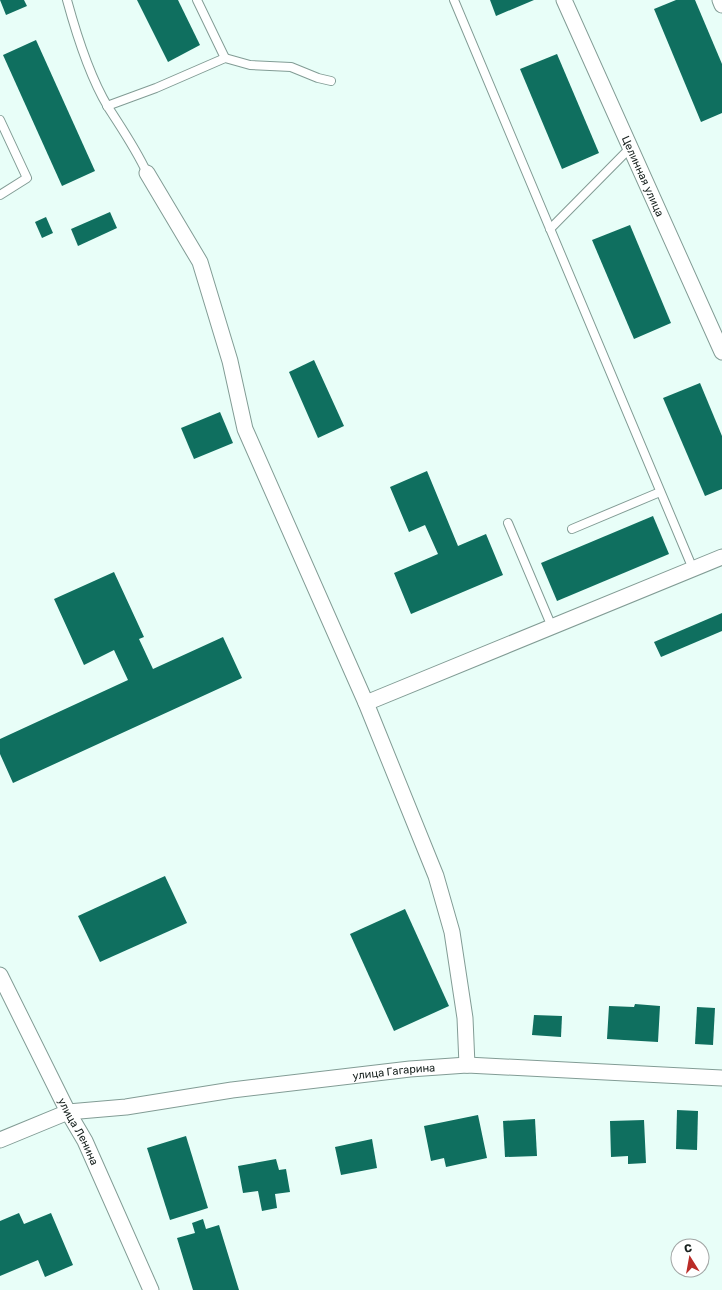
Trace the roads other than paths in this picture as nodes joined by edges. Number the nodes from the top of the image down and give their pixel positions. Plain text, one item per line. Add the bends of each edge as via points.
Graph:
1 (66, 0) edge
2 (197, 0) edge
3 (454, 0) edge
4 (564, 0) edge
5 (720, 0) edge
6 (722, 5) edge
7 (225, 58) junction
8 (330, 81) dead end
9 (107, 106) junction
10 (0, 120) edge
11 (631, 147) junction
12 (147, 173) joint
13 (0, 195) edge
14 (550, 230) junction
15 (722, 352) edge
16 (660, 492) junction
17 (508, 523) dead end
18 (572, 529) dead end
19 (722, 557) edge
20 (693, 569) junction
21 (552, 627) junction
22 (366, 703) junction
23 (0, 975) edge
24 (467, 1065) junction
25 (722, 1078) edge
26 (68, 1112) junction
27 (0, 1140) edge
28 (151, 1290) edge

1 - 9 lane via 75,31
2 - 7 lane
3 - 14 lane
4 - 11 street, Целинная улица
5 - 6 street
7 - 8 lane via 250,64 290,67
7 - 9 lane
9 - 12 lane via 139,154
10 - 13 lane via 27,178
11 - 14 lane
11 - 15 street, Целинная улица
12 - 22 street via 200,262 230,360 245,429
14 - 16 lane
16 - 18 lane
16 - 20 lane
17 - 21 lane
19 - 20 street
20 - 21 street
21 - 22 street
22 - 24 street via 436,876 452,932 465,1018
23 - 26 street, улица Ленина
24 - 25 street, улица Гагарина
24 - 26 street, улица Гагарина via 263,1086 126,1108
26 - 27 street, улица Гагарина
26 - 28 street, улица Ленина via 85,1141

